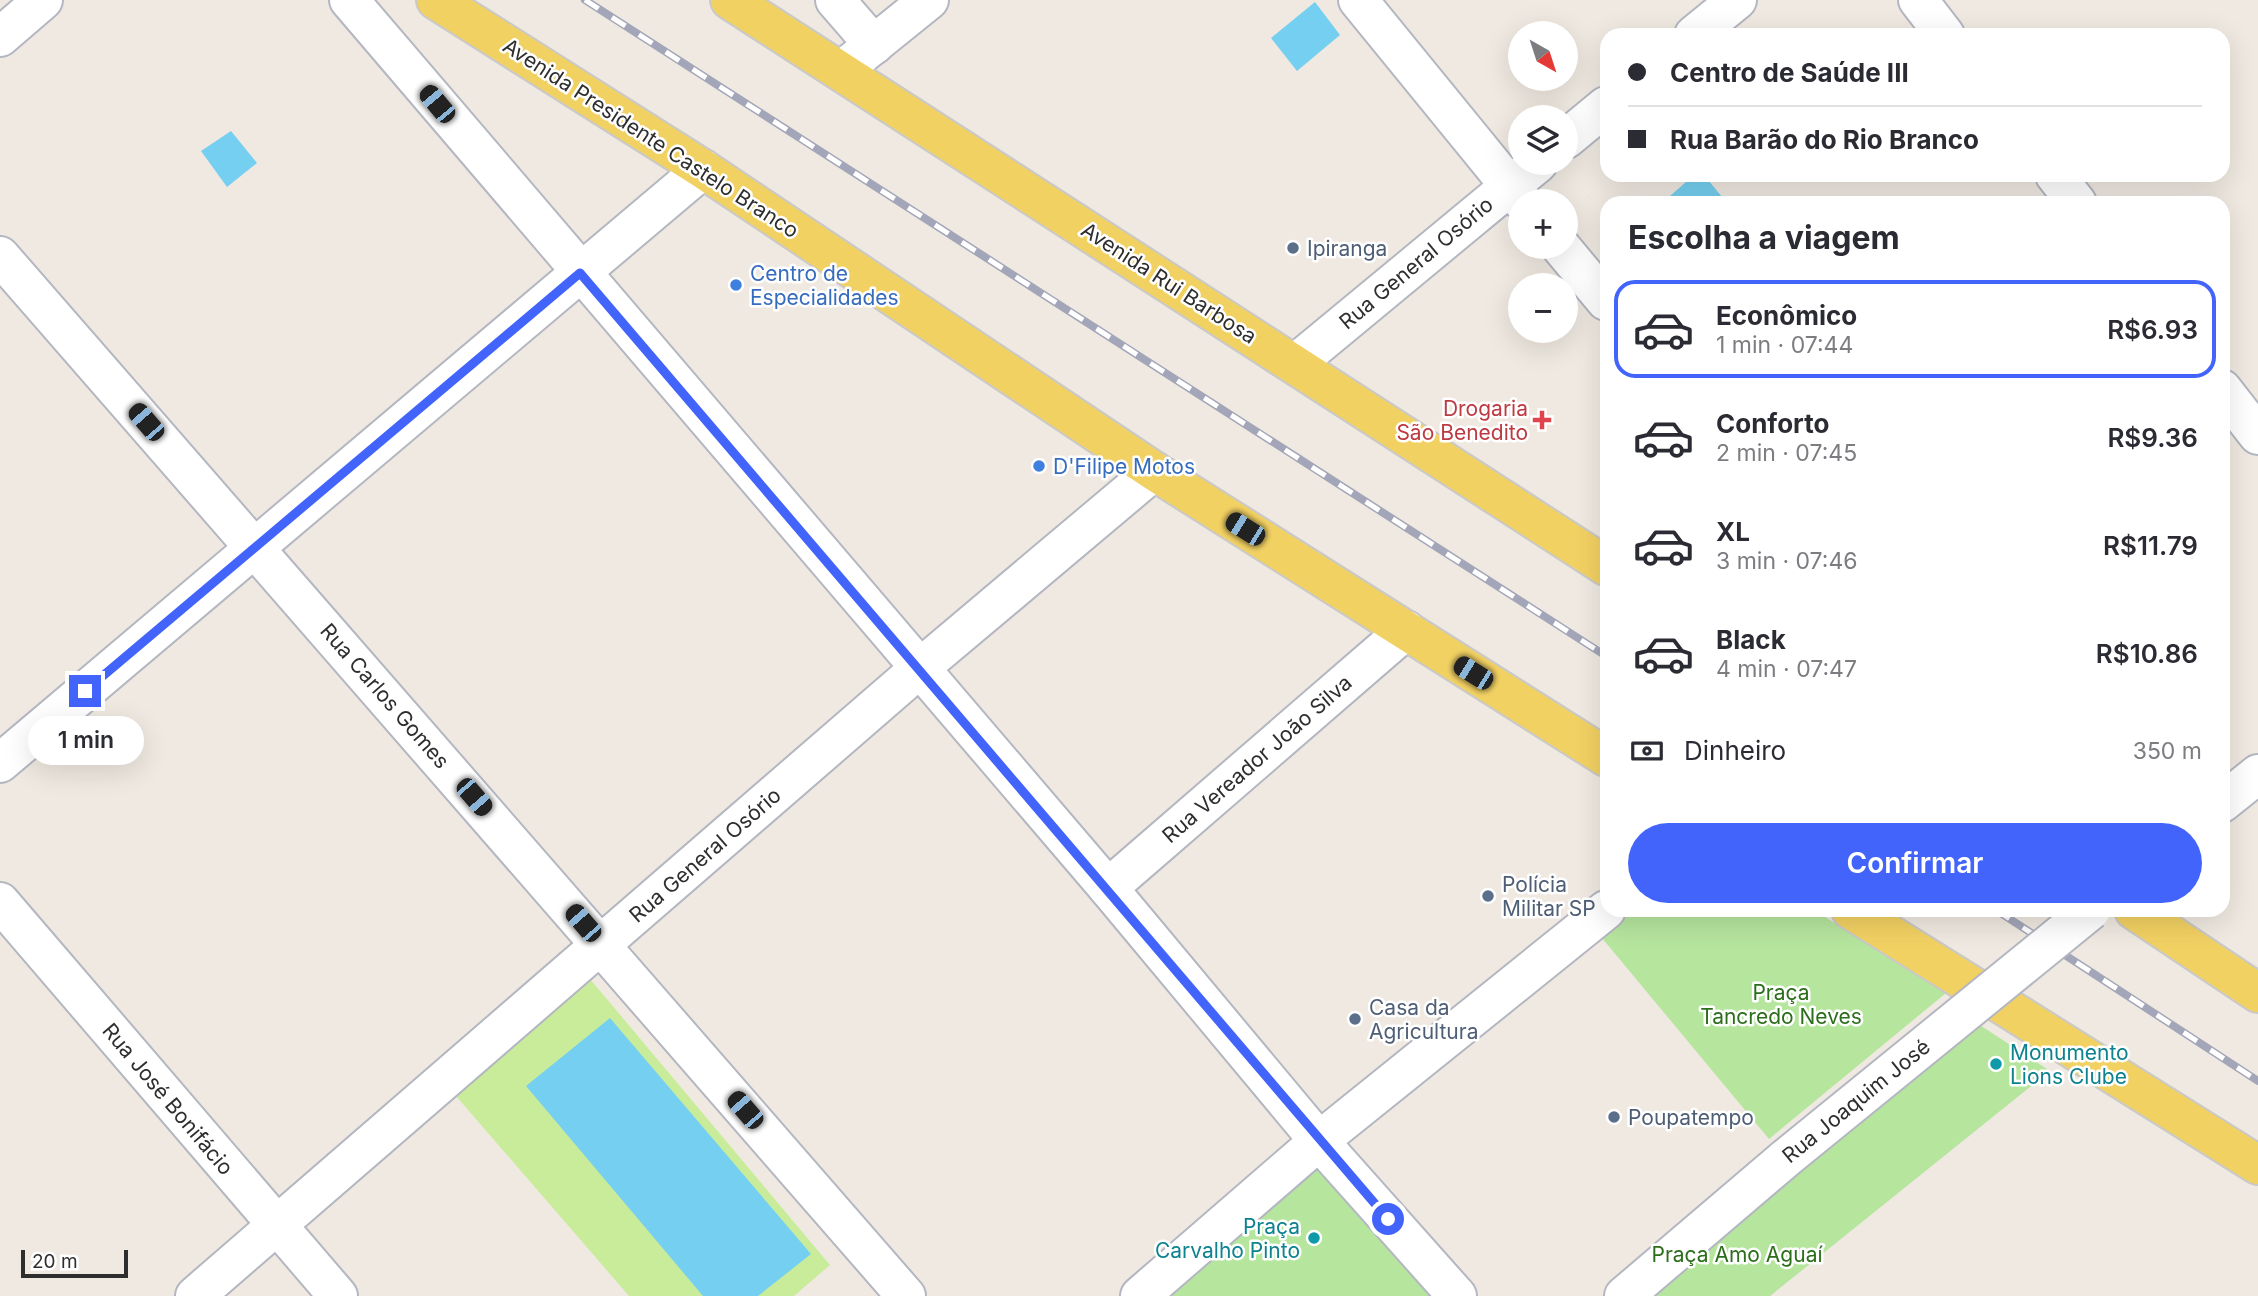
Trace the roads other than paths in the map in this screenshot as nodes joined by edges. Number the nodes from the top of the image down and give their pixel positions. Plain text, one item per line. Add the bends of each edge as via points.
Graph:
1 (43, 0) edge
2 (349, 0) edge
3 (436, 0) edge
4 (730, 0) edge
5 (835, 0) edge
6 (929, 0) edge
7 (1358, 0) edge
8 (1737, 0) edge
9 (1918, 0) edge
10 (1703, 28) edge
11 (1940, 28) edge
12 (0, 37) edge
13 (874, 45) junction
14 (841, 71) junction
15 (1600, 112) edge
16 (1578, 129) edge
17 (703, 169) junction
18 (2060, 182) edge
19 (1523, 183) edge
20 (2072, 196) edge
21 (0, 256) edge
22 (1570, 259) edge
23 (580, 273) junction
24 (1600, 294) edge
25 (1295, 364) junction
26 (2234, 398) edge
27 (2258, 435) edge
28 (1154, 471) junction
29 (255, 547) junction
30 (1600, 562) edge
31 (1406, 631) junction
32 (920, 668) junction
33 (1600, 753) edge
34 (0, 763) edge
35 (2258, 774) edge
36 (2230, 797) edge
37 (1108, 888) junction
38 (0, 902) edge
39 (1862, 917) edge
40 (2082, 917) edge
41 (2144, 917) edge
42 (1595, 919) edge
43 (602, 944) junction
44 (2258, 993) edge
45 (1319, 1141) junction
46 (2258, 1166) edge
47 (276, 1226) junction
48 (195, 1296) edge
49 (338, 1296) edge
50 (905, 1296) edge
51 (1140, 1296) edge
52 (1457, 1296) edge
53 (1624, 1296) edge

1 - 12 street
2 - 23 street
3 - 17 main road, Avenida Presidente Castelo Branco
4 - 14 main road, Avenida Rui Barbosa
5 - 13 street
6 - 13 street
7 - 19 street
8 - 10 street
9 - 11 street
13 - 14 street
14 - 25 main road, Avenida Rui Barbosa
15 - 16 street
17 - 23 street
17 - 28 main road, Avenida Presidente Castelo Branco
18 - 20 street
19 - 25 street, Rua General Osório
21 - 29 street, Rua Carlos Gomes
22 - 24 street
23 - 29 street
23 - 32 street
25 - 30 main road, Avenida Rui Barbosa
26 - 27 street
28 - 31 main road, Avenida Presidente Castelo Branco
28 - 32 street, Rua General Osório
29 - 34 street
29 - 43 street, Rua Carlos Gomes
31 - 33 main road, Avenida Presidente Castelo Branco
31 - 37 street, Rua Vereador João Silva
32 - 37 street
32 - 43 street, Rua General Osório
35 - 36 street
37 - 45 street
38 - 47 street, Rua José Bonifácio
39 - 46 main road
40 - 53 street, Rua Joaquim José, bridge
41 - 44 main road
42 - 45 street
43 - 47 street, Rua General Osório
43 - 50 street, Rua Carlos Gomes
45 - 51 street
45 - 52 street
47 - 48 street, Rua General Osório
47 - 49 street, Rua José Bonifácio

